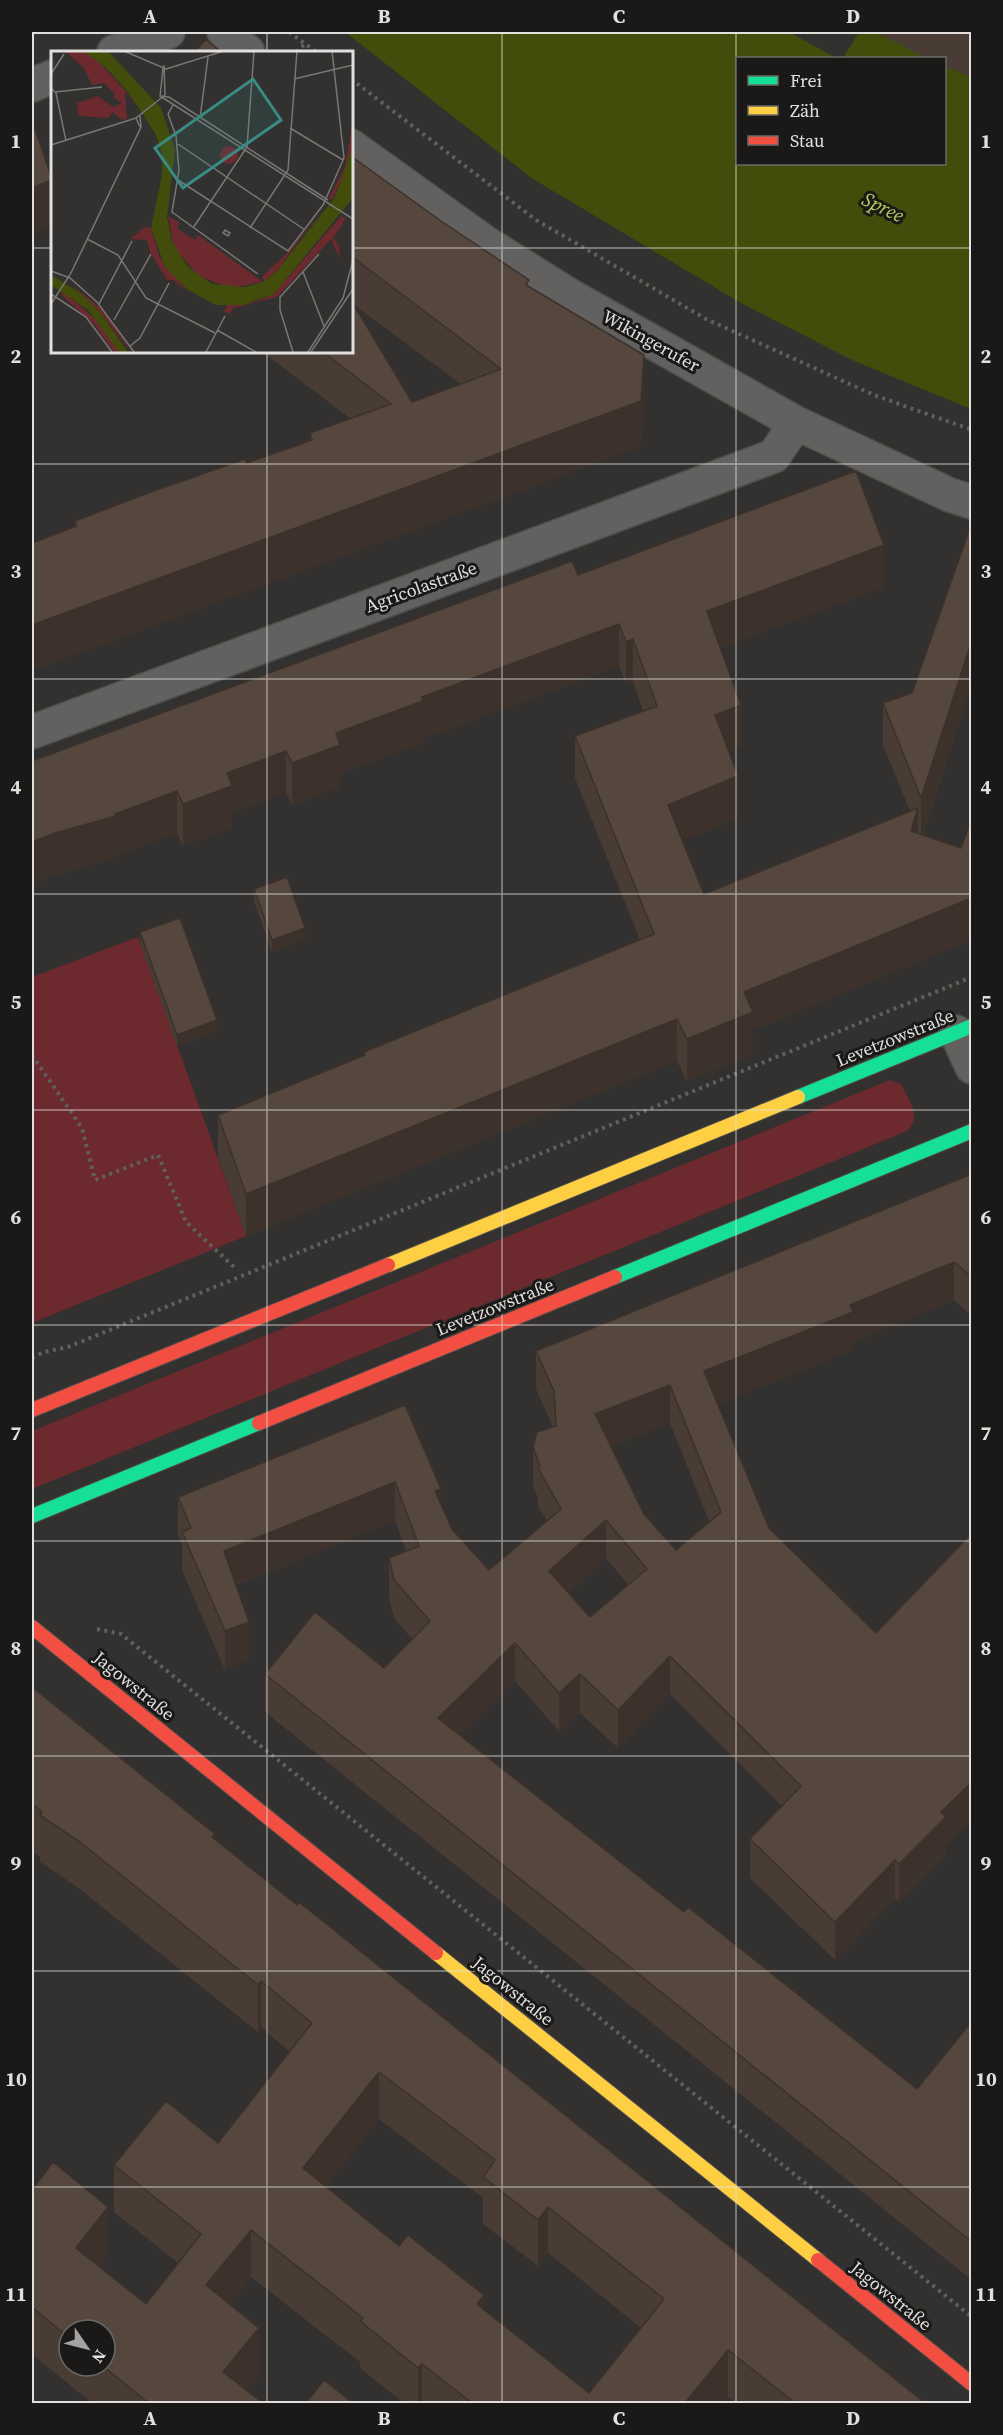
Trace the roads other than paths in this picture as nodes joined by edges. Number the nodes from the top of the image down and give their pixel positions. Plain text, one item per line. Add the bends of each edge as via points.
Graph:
1 (168, 32) edge
2 (224, 32) edge
3 (117, 51) edge
4 (247, 51) edge
5 (51, 77) edge
6 (32, 85) edge
7 (352, 147) edge
8 (796, 423) junction
9 (972, 502) edge
10 (32, 732) edge
11 (964, 1029) edge
12 (972, 1067) edge
13 (972, 1131) edge
14 (32, 1410) edge
15 (32, 1516) edge
16 (32, 1627) edge
17 (972, 2384) edge

1 - 3 street
2 - 4 street
5 - 6 street
7 - 8 street, Wikingerufer via 486,243 569,295
8 - 9 street, Wikingerufer
8 - 10 street, Agricolastraße via 774,456
11 - 12 street
11 - 14 main road, Levetzowstraße
13 - 15 main road, Levetzowstraße
16 - 17 main road, Jagowstraße

